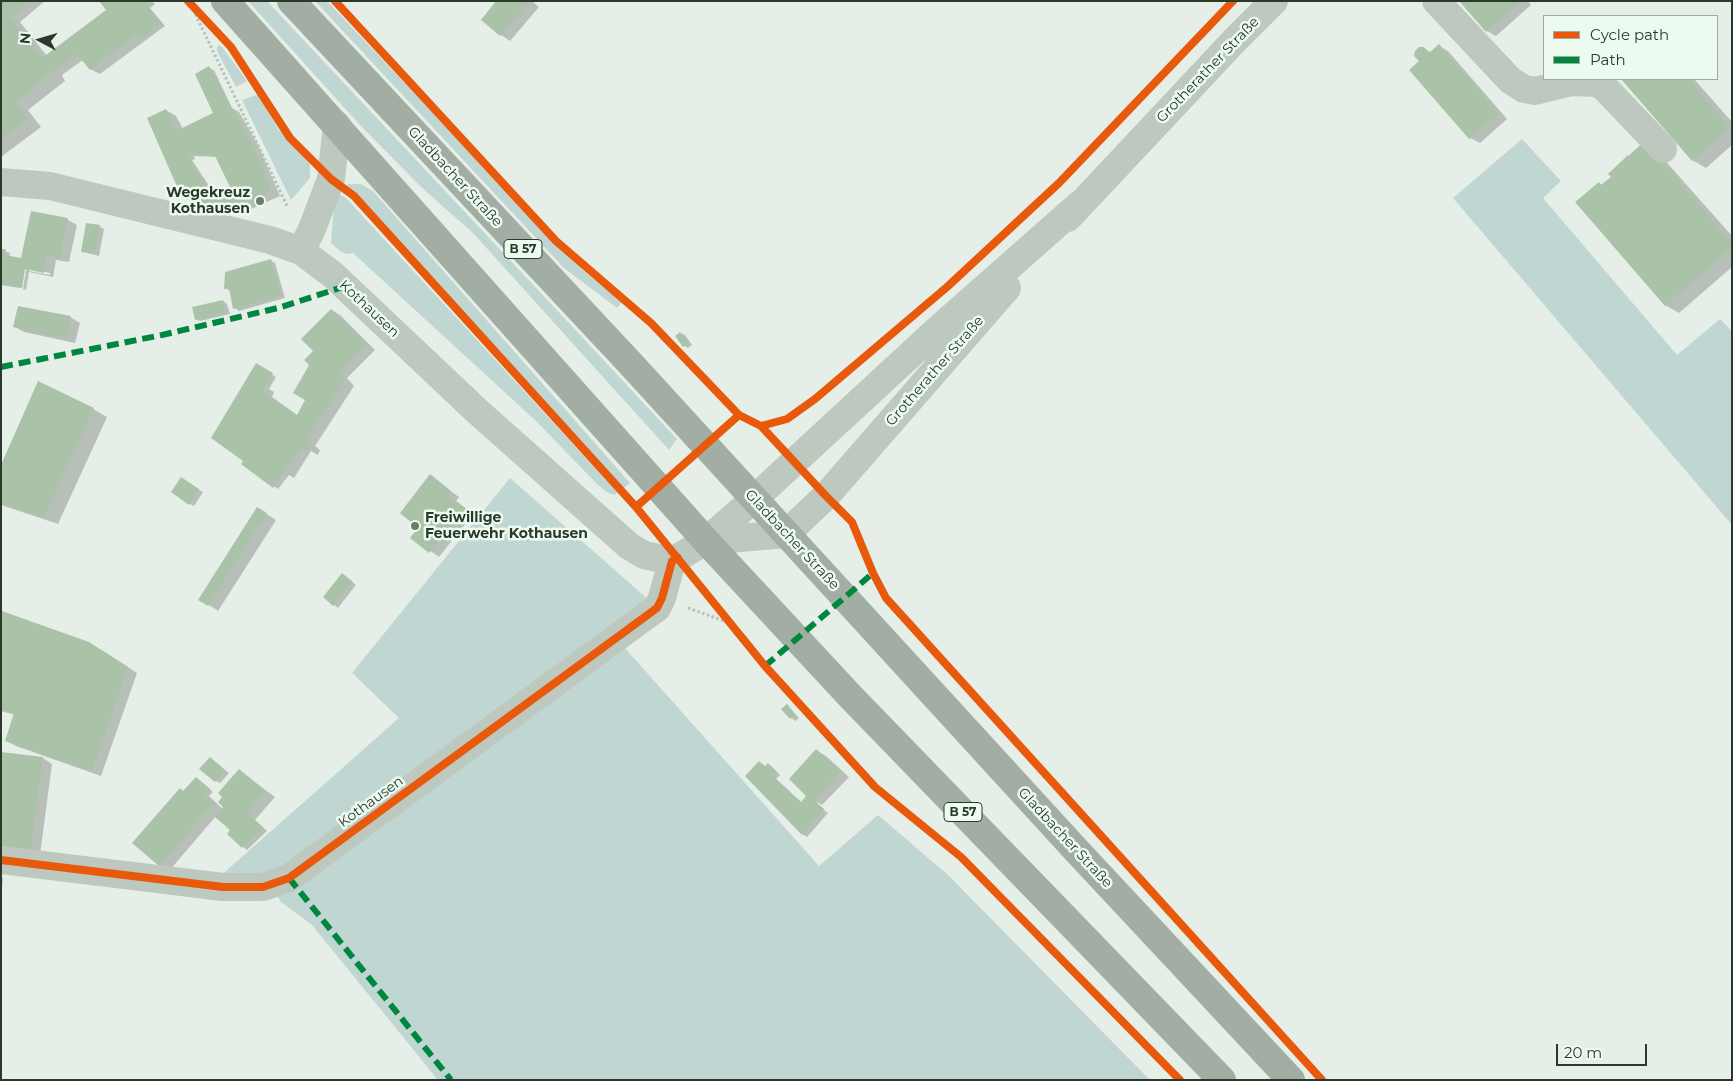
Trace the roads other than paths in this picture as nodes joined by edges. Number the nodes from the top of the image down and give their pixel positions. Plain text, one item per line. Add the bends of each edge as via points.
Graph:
1 (225, 1) edge
2 (291, 1) edge
3 (1274, 1) edge
4 (1436, 1) edge
5 (337, 125) junction
6 (1663, 149) dead end
7 (1, 182) edge
8 (1080, 204) junction
9 (306, 240) junction
10 (754, 499) junction
11 (786, 534) junction
12 (706, 541) junction
13 (672, 561) junction
14 (1, 860) edge
15 (1222, 1080) edge
16 (1291, 1080) edge

1 - 5 main road, B 57
2 - 10 main road, Gladbacher Straße / B 57
3 - 8 street, Grotherather Straße
4 - 6 street via 1510,80 1524,89 1535,91 1572,82 1604,86
5 - 9 street via 331,179
5 - 12 main road, B 57
7 - 9 street, Kothausen via 50,186 270,240
8 - 10 street, Grotherather Straße
8 - 11 street, Grotherather Straße via 826,496
9 - 13 street, Kothausen via 334,275 477,411 629,546 644,555
10 - 11 main road, Gladbacher Straße / B 57
10 - 12 street, Grotherather Straße
11 - 12 street
11 - 16 main road, Gladbacher Straße / B 57
12 - 13 street
12 - 15 main road, B 57 via 850,696
13 - 14 street, Kothausen via 657,608 289,878 263,887 223,887

